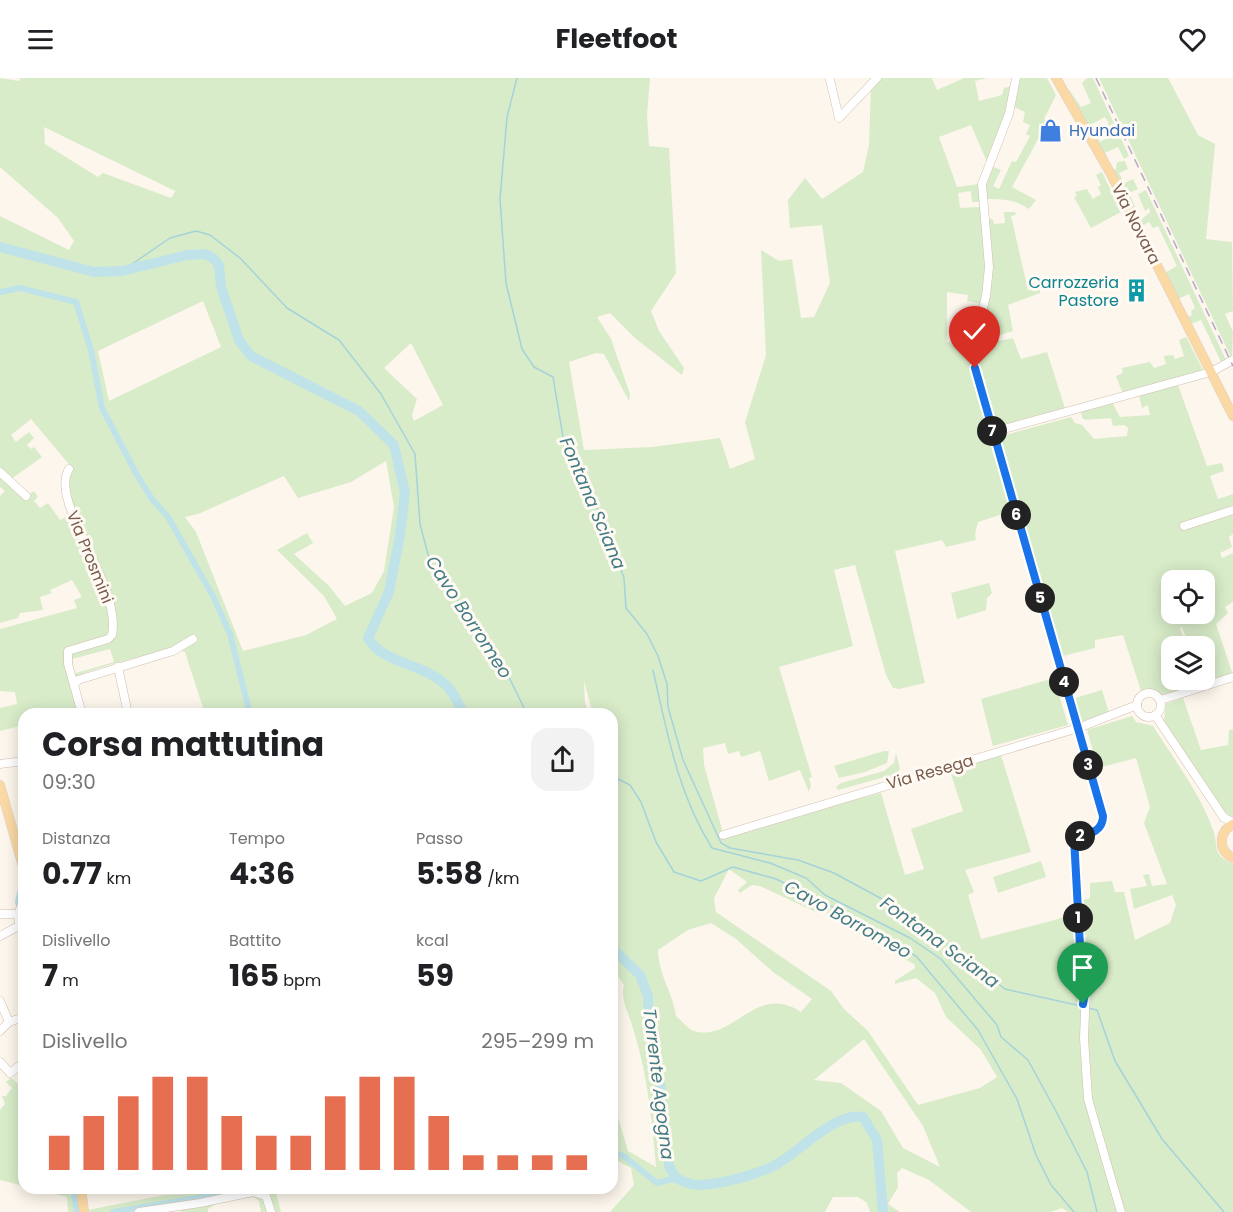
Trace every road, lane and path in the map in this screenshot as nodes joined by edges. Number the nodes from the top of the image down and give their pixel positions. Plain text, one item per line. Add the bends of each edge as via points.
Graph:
1 (877, 78) edge
2 (1016, 78) edge
3 (1056, 78) edge
4 (830, 80) dead end
5 (1233, 360) edge
6 (1211, 372) junction
7 (1233, 416) edge
8 (993, 432) junction
9 (69, 469) dead end
10 (0, 472) edge
11 (26, 496) dead end
12 (1233, 510) edge
13 (1184, 525) dead end
14 (193, 639) dead end
15 (118, 667) junction
16 (1233, 677) edge
17 (74, 685) junction
18 (1161, 700) junction
19 (1137, 705) junction
20 (80, 708) edge
21 (127, 708) edge
22 (1155, 715) junction
23 (1078, 728) junction
24 (18, 762) edge
25 (0, 764) edge
26 (0, 785) edge
27 (1224, 818) junction
28 (1233, 823) edge
29 (1223, 832) junction
30 (723, 835) dead end
31 (18, 849) edge
32 (1233, 858) edge
33 (18, 909) edge
34 (0, 914) edge
35 (18, 927) edge
36 (0, 936) edge
37 (0, 1001) edge
38 (18, 1019) edge
39 (9, 1022) junction
40 (0, 1031) edge
41 (0, 1062) edge
42 (18, 1067) edge
43 (82, 1194) edge
44 (240, 1194) edge
45 (261, 1194) edge
46 (84, 1212) edge
47 (138, 1212) edge
48 (272, 1212) edge
49 (1121, 1212) edge

1 - 4 street via 839,118
2 - 8 street via 1009,114 982,184 989,267 973,346 975,368
3 - 6 main road, Via Novara via 1112,176
5 - 6 street
6 - 7 main road, Via Novara
6 - 8 street
8 - 23 street
9 - 17 street, Via Prosmini via 64,480 68,500 109,594 114,622 112,636 68,651
10 - 11 street
12 - 13 street
14 - 15 street via 173,651
15 - 17 street via 78,680
15 - 21 street
16 - 18 street
17 - 20 street, Via Prosmini
18 - 19 street via 1149,692 1141,695
18 - 22 street via 1160,711
19 - 22 street via 1142,714
19 - 23 street, Via Resega
22 - 27 street
23 - 30 street, Via Resega
23 - 49 street via 1103,816 1097,831 1074,838 1086,987 1083,1006 1088,1099
24 - 25 street
26 - 31 main road
27 - 28 street
27 - 29 street
28 - 29 main road
29 - 32 main road via 1223,850
33 - 34 street
35 - 36 street
37 - 39 street
38 - 39 street
39 - 40 street
41 - 42 street via 10,1073
43 - 46 main road
44 - 47 street
45 - 48 street via 266,1196

